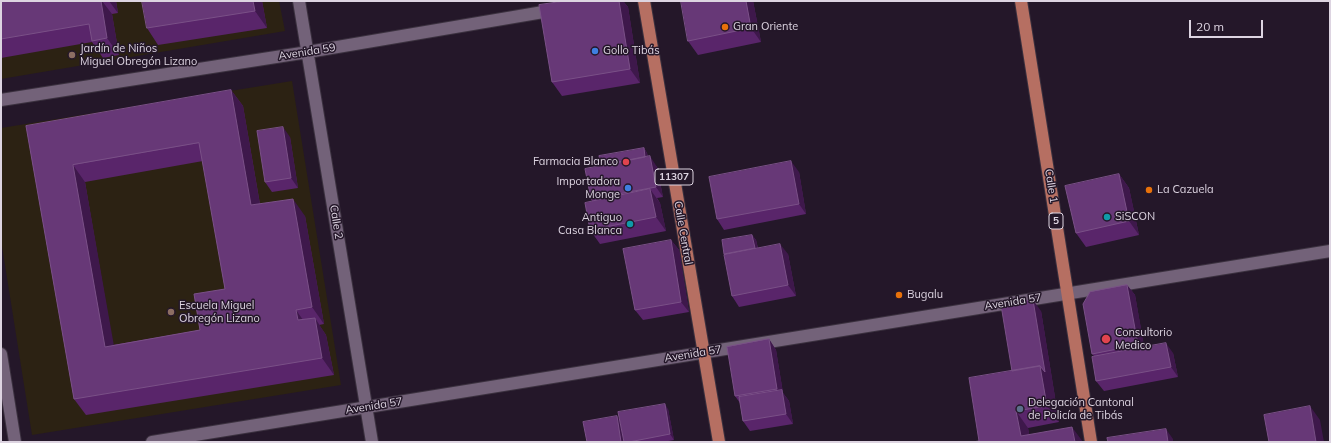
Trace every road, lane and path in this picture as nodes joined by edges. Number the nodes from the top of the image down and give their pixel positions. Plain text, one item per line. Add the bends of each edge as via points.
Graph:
1 (299, 1) edge
2 (644, 1) edge
3 (1021, 1) edge
4 (565, 9) edge
5 (308, 52) junction
6 (1, 100) edge
7 (1330, 251) edge
8 (1068, 293) junction
9 (703, 352) junction
10 (1, 354) edge
11 (366, 408) junction
12 (16, 442) edge
13 (152, 442) edge
14 (372, 442) edge
15 (719, 442) edge
16 (1091, 442) edge

1 - 5 street, Calle 2
2 - 9 main road, Calle Central / 11307
3 - 8 main road, Calle 1 / 5
4 - 5 street, Avenida 59
5 - 6 street, Avenida 59
5 - 11 street, Calle 2
7 - 8 street, Avenida 57
8 - 9 street, Avenida 57
8 - 16 main road, Calle 1 / 5
9 - 11 street, Avenida 57
9 - 15 main road, Calle Central / 11307
10 - 12 street
11 - 13 street, Avenida 57
11 - 14 street, Calle 2

